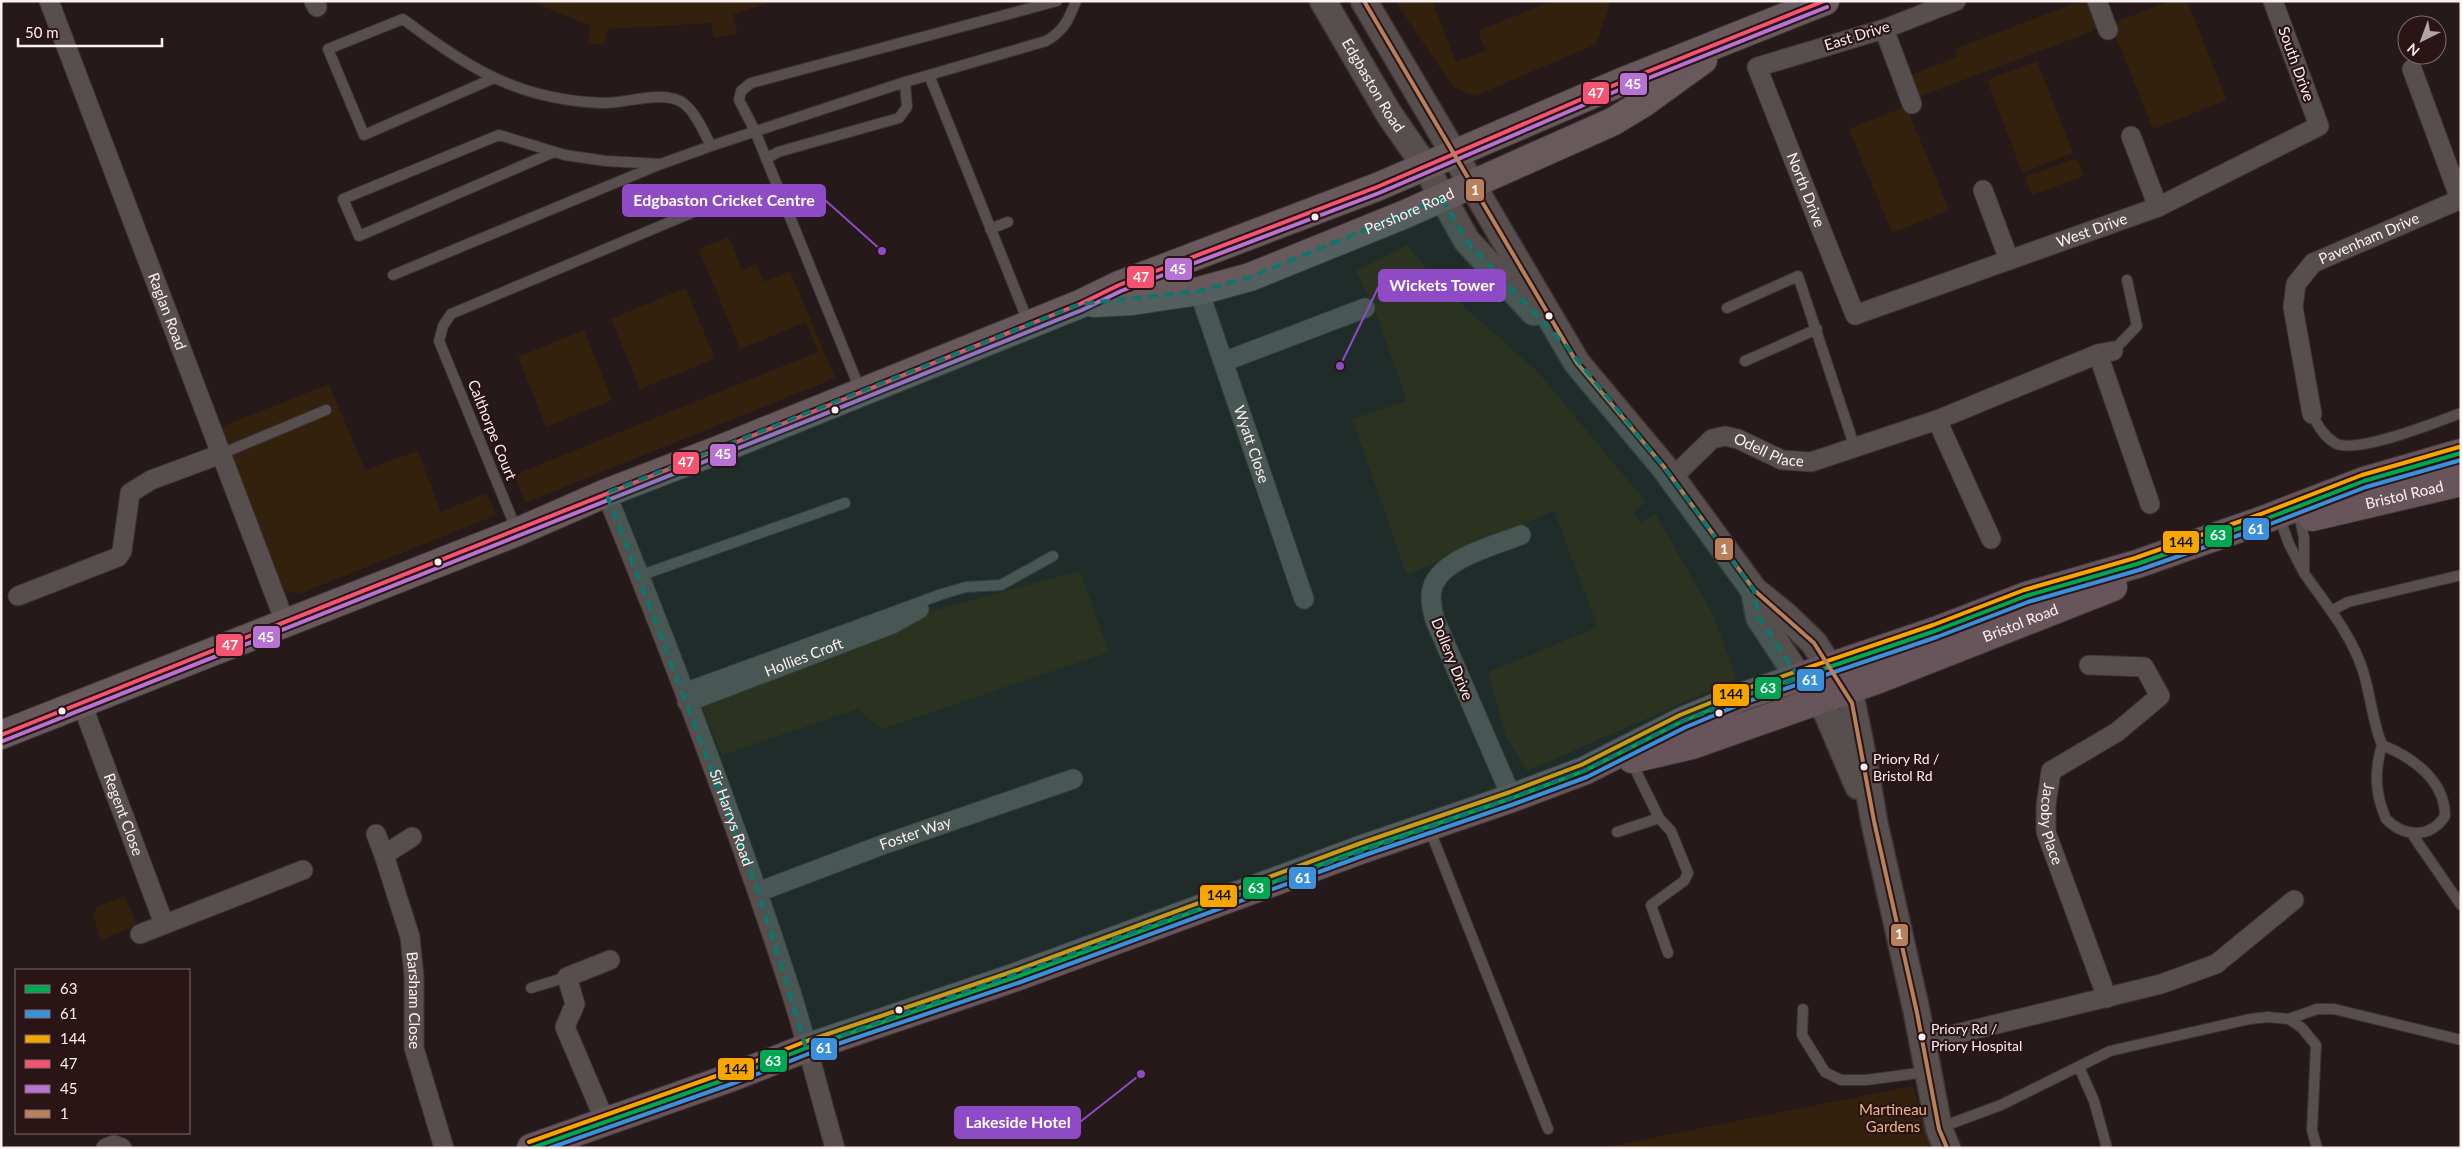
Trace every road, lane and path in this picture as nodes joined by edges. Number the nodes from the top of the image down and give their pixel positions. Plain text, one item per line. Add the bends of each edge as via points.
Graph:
1 (49, 1) edge
2 (1058, 1) edge
3 (1076, 1) edge
4 (1323, 1) edge
5 (1364, 1) edge
6 (1825, 1) edge
7 (1956, 1) edge
8 (2097, 1) edge
9 (2273, 1) edge
10 (1884, 29) junction
11 (2108, 30) dead end
12 (1738, 34) junction
13 (1757, 67) joint
14 (2412, 69) dead end
15 (929, 75) junction
16 (492, 78) junction
17 (905, 82) junction
18 (1912, 104) dead end
19 (2318, 126) joint
20 (755, 131) junction
21 (2131, 136) dead end
22 (711, 146) junction
23 (554, 152) junction
24 (1455, 152) junction
25 (766, 158) junction
26 (661, 164) junction
27 (1425, 166) junction
28 (1473, 183) junction
29 (1983, 190) dead end
30 (734, 195) dead end
31 (1442, 198) junction
32 (2460, 199) edge
33 (2158, 207) junction
34 (1008, 222) dead end
35 (990, 229) junction
36 (2008, 260) junction
37 (393, 274) dead end
38 (2127, 280) dead end
39 (1199, 291) junction
40 (1080, 304) junction
41 (1366, 308) dead end
42 (1727, 308) dead end
43 (1855, 315) joint
44 (1029, 325) junction
45 (1817, 329) junction
46 (1567, 347) junction
47 (2105, 352) junction
48 (1745, 361) dead end
49 (1222, 362) junction
50 (861, 392) junction
51 (326, 410) dead end
52 (2461, 413) edge
53 (2312, 414) joint
54 (1937, 420) junction
55 (1855, 448) junction
56 (2461, 453) edge
57 (221, 454) junction
58 (1672, 478) junction
59 (2461, 482) edge
60 (606, 493) junction
61 (845, 503) dead end
62 (2150, 504) dead end
63 (2290, 517) junction
64 (517, 532) junction
65 (1521, 535) dead end
66 (1990, 539) dead end
67 (1053, 556) dead end
68 (2304, 572) junction
69 (2461, 575) edge
70 (640, 576) junction
71 (1754, 590) junction
72 (18, 596) dead end
73 (1304, 599) dead end
74 (918, 609) dead end
75 (2331, 611) junction
76 (285, 622) junction
77 (2090, 665) dead end
78 (1831, 667) junction
79 (1799, 678) junction
80 (1845, 691) junction
81 (685, 695) junction
82 (1817, 700) junction
83 (82, 704) junction
84 (1, 735) edge
85 (2382, 745) junction
86 (1634, 759) junction
87 (1584, 771) junction
88 (1073, 779) dead end
89 (1512, 798) junction
90 (1659, 818) junction
91 (1874, 821) junction
92 (1429, 828) junction
93 (1617, 832) dead end
94 (376, 834) dead end
95 (2412, 834) junction
96 (412, 837) dead end
97 (384, 854) junction
98 (303, 870) dead end
99 (758, 892) junction
100 (2294, 900) dead end
101 (2461, 905) edge
102 (164, 924) junction
103 (140, 934) dead end
104 (1668, 953) dead end
105 (610, 960) dead end
106 (567, 977) junction
107 (531, 988) dead end
108 (2107, 998) junction
109 (1803, 1009) dead end
110 (2289, 1019) junction
111 (803, 1036) junction
112 (2461, 1040) edge
113 (1923, 1042) junction
114 (2079, 1067) junction
115 (1927, 1072) junction
116 (605, 1121) junction
117 (1548, 1129) dead end
118 (1943, 1138) edge
119 (106, 1148) edge
120 (122, 1148) edge
121 (444, 1148) edge
122 (531, 1148) edge
123 (835, 1148) edge
124 (2107, 1148) edge
125 (2317, 1148) edge

1 - 57 street, Raglan Road
2 - 20 lane via 751,83 741,91 739,100
3 - 15 lane via 1059,34 1046,41
4 - 27 main road, Edgbaston Road via 1389,114
5 - 24 main road
6 - 12 main road, Pershore Road
7 - 10 street, East Drive
8 - 11 street
9 - 19 street, South Drive
10 - 13 street, East Drive
10 - 18 street
12 - 24 main road, Pershore Road
12 - 28 main road, Pershore Road via 1612,122
13 - 43 street, North Drive
14 - 32 street, Pavenham Drive
15 - 17 lane
15 - 35 lane
16 - 16 lane via 461,62 403,19 328,49 364,135
16 - 22 lane via 538,94 568,100 604,103 661,97 677,99 693,113
17 - 20 lane
17 - 25 lane via 907,107 899,118
19 - 33 street, West Drive
20 - 22 lane
20 - 25 lane
21 - 33 street
22 - 26 lane
23 - 23 lane via 499,135 343,199 359,236
23 - 26 lane via 606,161
24 - 27 main road, Pershore Road
24 - 28 main road
25 - 50 lane
26 - 37 lane
27 - 31 main road, Edgbaston Road
27 - 40 main road, Pershore Road via 1119,285
28 - 31 main road, Pershore Road
28 - 46 main road
29 - 36 street
30 - 64 lane, Calthorpe Court via 450,314 439,341
31 - 39 main road, Pershore Road via 1250,277
31 - 46 main road, Edgbaston Road via 1467,241
32 - 53 street, Pavenham Drive via 2313,263 2296,284 2293,307
33 - 36 street, West Drive
34 - 35 lane
35 - 44 lane
36 - 43 street, West Drive
38 - 47 lane via 2137,326
39 - 40 main road, Pershore Road via 1132,301
39 - 49 street, Wyatt Close
40 - 44 main road, Pershore Road
41 - 49 street
42 - 45 lane via 1798,276
44 - 50 main road, Pershore Road
45 - 48 lane
45 - 55 lane
46 - 58 main road
47 - 54 street, Odell Place
47 - 62 street
49 - 73 street, Wyatt Close
50 - 60 main road, Pershore Road
51 - 57 lane
52 - 53 lane via 2413,432 2350,447 2336,444 2322,434
54 - 55 street, Odell Place
54 - 66 street
55 - 58 street, Odell Place via 1811,462 1797,462 1782,460 1725,436 1701,448
56 - 63 highway, Bristol Road via 2364,481
57 - 72 street via 150,480 130,493 122,551 118,557
57 - 76 street, Raglan Road
58 - 71 main road
59 - 63 highway, Bristol Road
60 - 64 main road, Pershore Road
60 - 70 street, Sir Harrys Road
61 - 70 lane
63 - 68 lane via 2304,538
63 - 68 lane via 2288,544
63 - 78 highway, Bristol Road via 2026,596
63 - 80 highway, Bristol Road via 2019,626
64 - 76 main road, Pershore Road
65 - 89 street, Dollery Drive via 1453,562 1436,579 1431,603 1434,620
67 - 81 lane via 1001,585 966,587 942,594
68 - 75 lane
69 - 75 lane via 2348,602
70 - 81 street, Sir Harrys Road
71 - 78 main road via 1814,643
71 - 79 main road via 1759,617
74 - 81 street, Hollies Croft via 892,624
75 - 85 lane via 2363,670 2374,726
76 - 83 main road, Pershore Road
77 - 108 street, Jacoby Place via 2144,667 2160,696 2117,732 2051,771 2046,832
78 - 79 highway, Bristol Road
78 - 80 main road
79 - 82 main road
79 - 87 highway, Bristol Road via 1683,721
80 - 82 highway, Bristol Road
80 - 91 main road via 1853,709
81 - 99 street, Sir Harrys Road
82 - 86 highway, Bristol Road via 1692,745
82 - 91 main road via 1827,713
83 - 84 main road, Pershore Road
83 - 102 street, Regent Close
85 - 95 lane via 2376,765 2376,788 2384,813 2390,823
85 - 95 lane via 2400,752 2425,772 2440,790 2445,816 2442,821 2424,833
86 - 87 highway, Bristol Road
86 - 90 lane via 1637,773
87 - 89 highway, Bristol Road
88 - 99 street, Foster Way
89 - 92 highway, Bristol Road
90 - 93 lane
90 - 104 lane via 1671,830 1688,873 1684,881 1651,905
91 - 113 main road
92 - 111 highway, Bristol Road via 1016,977
92 - 117 lane
94 - 97 street, Barsham Close
95 - 101 lane
96 - 97 street
97 - 121 street, Barsham Close via 410,937 414,976 414,1048
98 - 102 street
99 - 111 street, Sir Harrys Road
100 - 108 street via 2216,964 2161,984
102 - 103 street
105 - 106 street
106 - 107 lane
106 - 116 street via 575,1004 565,1027
108 - 113 street
109 - 115 lane via 1802,1035 1825,1072 1841,1080 1858,1080
110 - 112 lane via 2317,1009 2334,1009
110 - 114 lane via 2250,1019 2110,1052
110 - 125 lane via 2302,1028 2316,1045 2312,1130
111 - 116 highway, Bristol Road
111 - 123 street, Sir Harrys Road
113 - 115 main road
114 - 118 lane via 2001,1104
114 - 124 lane via 2094,1101
115 - 118 main road
116 - 122 highway, Bristol Road
119 - 120 street via 114,1145

